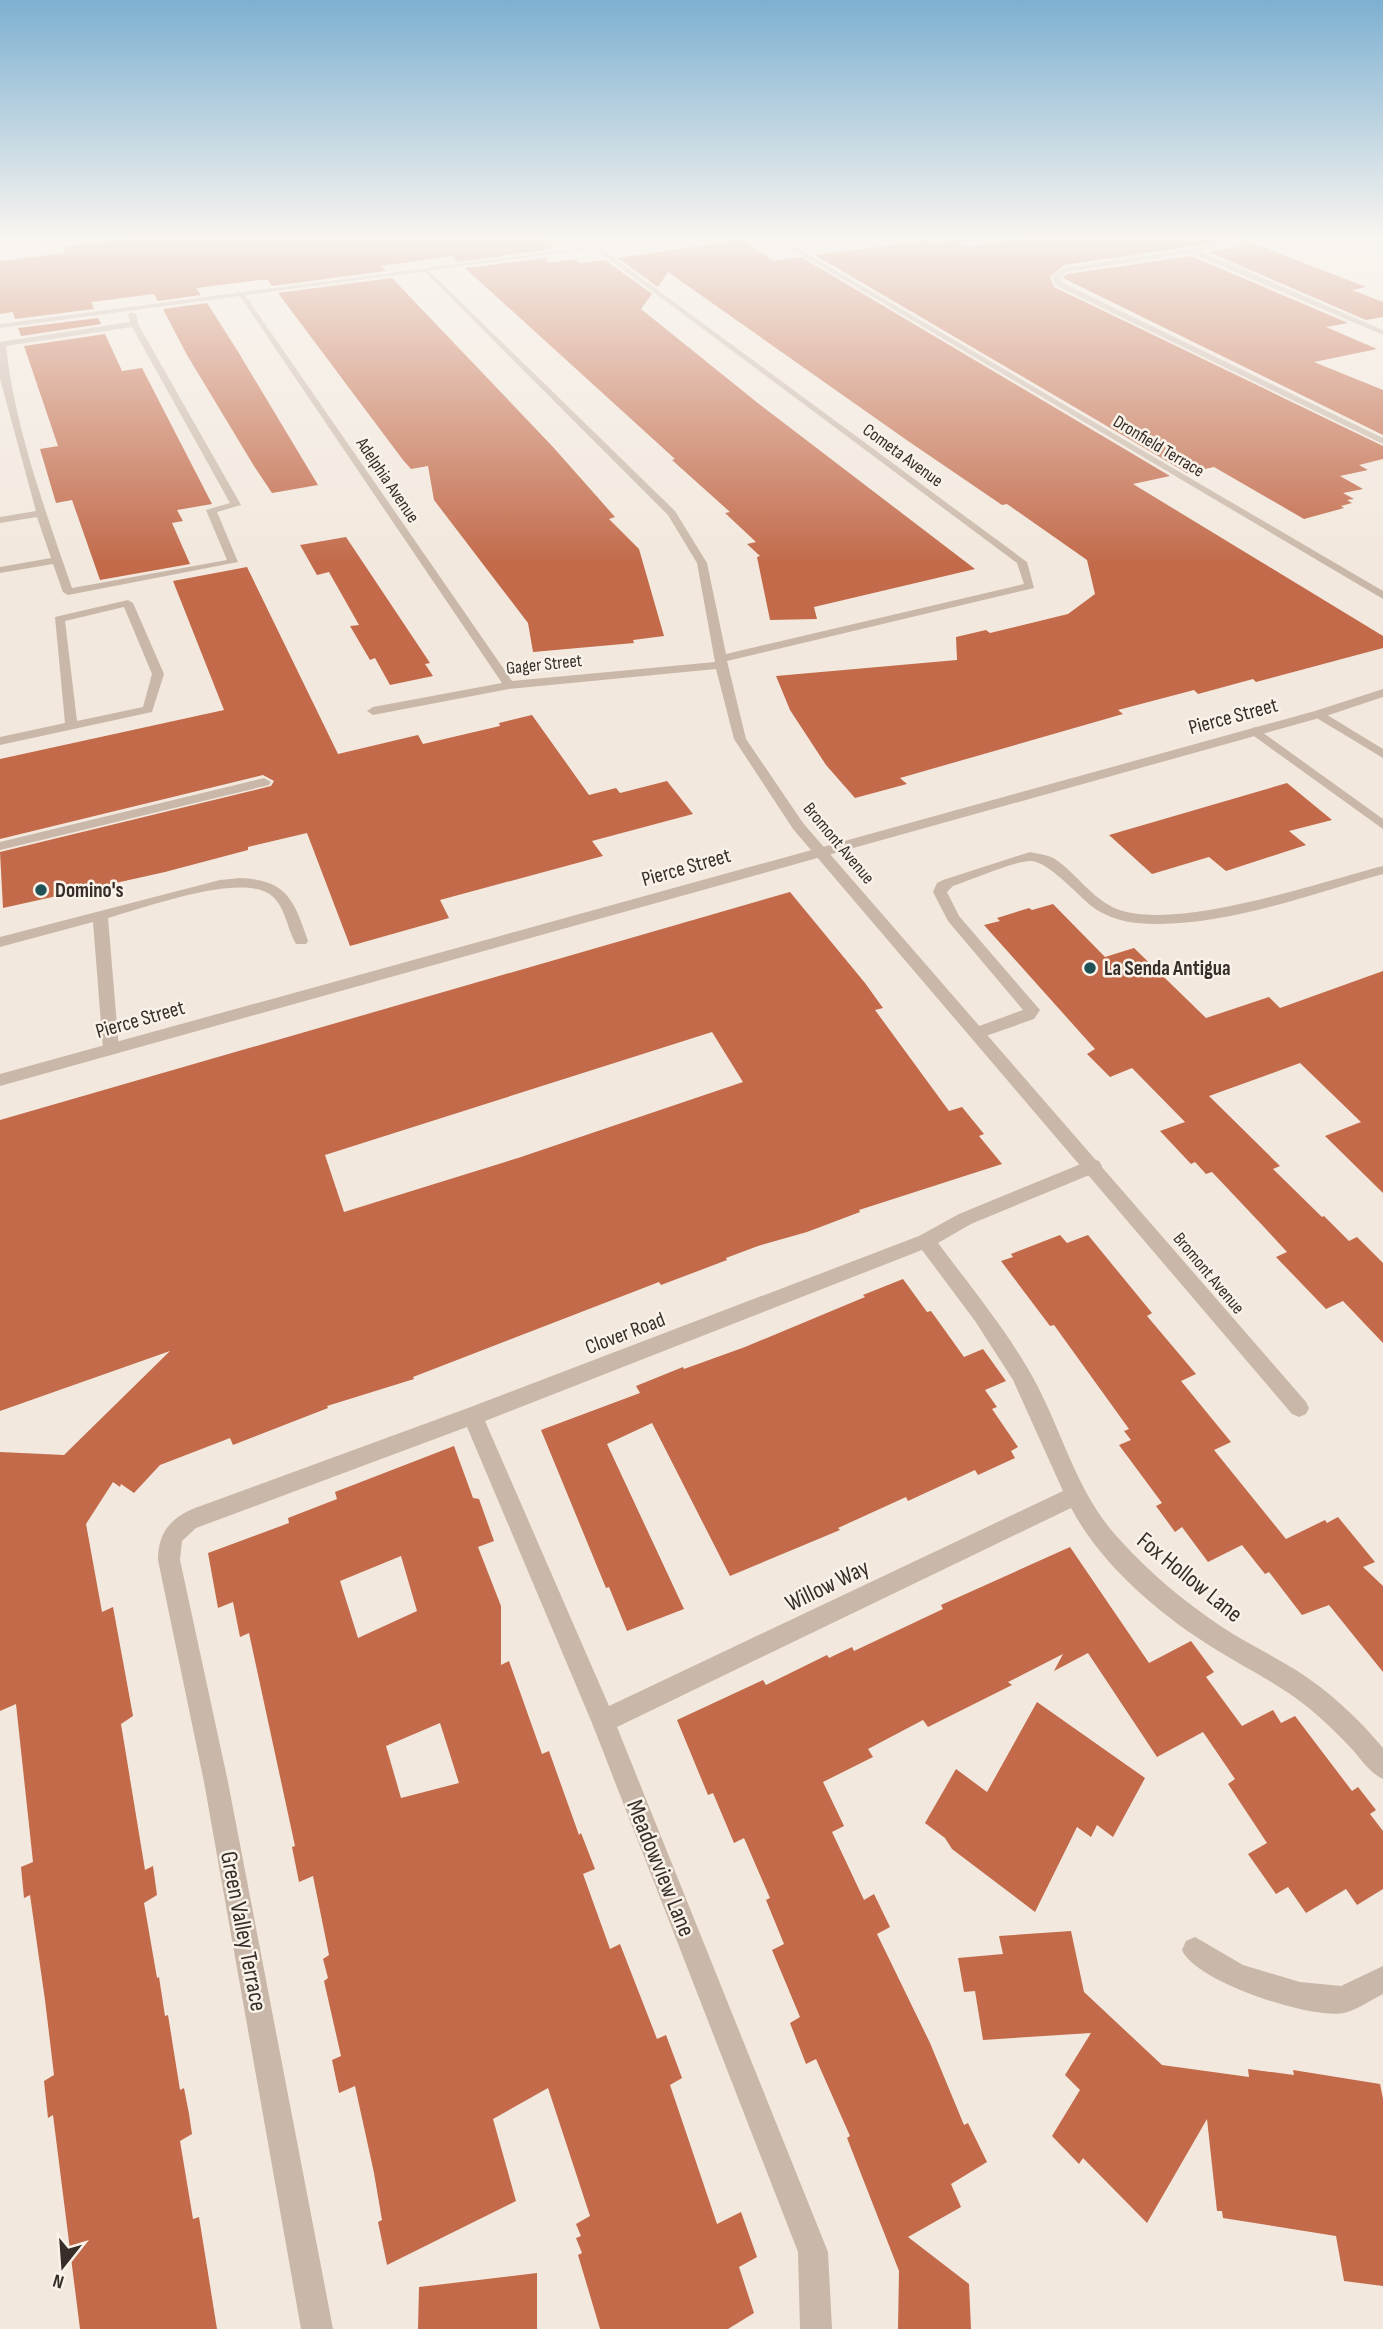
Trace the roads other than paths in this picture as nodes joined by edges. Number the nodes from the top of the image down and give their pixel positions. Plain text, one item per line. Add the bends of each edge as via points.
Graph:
1 (2, 347) edge
2 (147, 347) edge
3 (276, 347) edge
4 (504, 347) edge
5 (731, 347) edge
6 (961, 347) edge
7 (1188, 347) edge
8 (3, 376) edge
9 (1383, 442) edge
10 (41, 513) junction
11 (0, 520) edge
12 (57, 560) junction
13 (1023, 562) joint
14 (0, 570) edge
15 (1383, 596) edge
16 (720, 662) junction
17 (509, 685) junction
18 (1383, 694) edge
19 (373, 711) dead end
20 (1319, 714) junction
21 (71, 725) junction
22 (1255, 731) junction
23 (0, 741) edge
24 (1383, 754) edge
25 (264, 782) dead end
26 (1383, 825) edge
27 (0, 846) edge
28 (818, 851) junction
29 (1383, 870) edge
30 (100, 916) junction
31 (301, 941) dead end
32 (0, 942) edge
33 (977, 1033) junction
34 (111, 1049) junction
35 (0, 1080) edge
36 (1093, 1166) junction
37 (926, 1241) junction
38 (1299, 1408) dead end
39 (473, 1416) junction
40 (1074, 1496) junction
41 (172, 1534) joint
42 (603, 1721) junction
43 (1383, 1767) edge
44 (1195, 1950) dead end
45 (1383, 1980) edge
46 (317, 2329) edge
47 (816, 2329) edge

1 - 8 street
2 - 12 street via 236,505 211,510 233,562 68,592
3 - 17 street, Adelphia Avenue
4 - 16 street, Bromont Avenue via 673,513 702,563
5 - 13 street, Cometa Avenue
6 - 15 street, Dronfield Terrace
7 - 9 street
8 - 10 street
10 - 11 street
10 - 12 street
12 - 14 street
13 - 16 street, Gager Street via 1030,586 1003,595
16 - 17 street, Gager Street
16 - 28 street, Bromont Avenue via 740,739
17 - 19 street, Gager Street
18 - 20 street, Pierce Street
20 - 22 street, Pierce Street
20 - 24 street
21 - 21 street via 148,709 158,674 128,603 59,619
21 - 23 street
22 - 26 street
22 - 28 street, Pierce Street
25 - 27 street
28 - 33 street, Bromont Avenue
28 - 34 street, Pierce Street
29 - 33 street via 1206,915 1155,921 1112,912 1038,857 948,883 940,892 953,918 1032,1010
30 - 31 street via 220,884 244,882 271,888 286,900
30 - 32 street
30 - 34 street
33 - 36 street, Bromont Avenue
34 - 35 street, Pierce Street
36 - 37 street, Clover Road via 965,1219
36 - 38 street, Bromont Avenue
37 - 39 street, Clover Road
37 - 40 street, Fox Hollow Lane via 1000,1342 1031,1394
39 - 41 street, Clover Road via 195,1518
39 - 42 street, Meadowview Lane
40 - 42 street, Willow Way
40 - 43 street, Fox Hollow Lane via 1110,1545 1142,1578 1205,1629 1292,1681 1328,1709
41 - 46 street, Green Valley Terrace via 169,1560 216,1782
42 - 47 street, Meadowview Lane via 813,2252
44 - 45 street via 1237,1976 1300,1996 1342,2000

